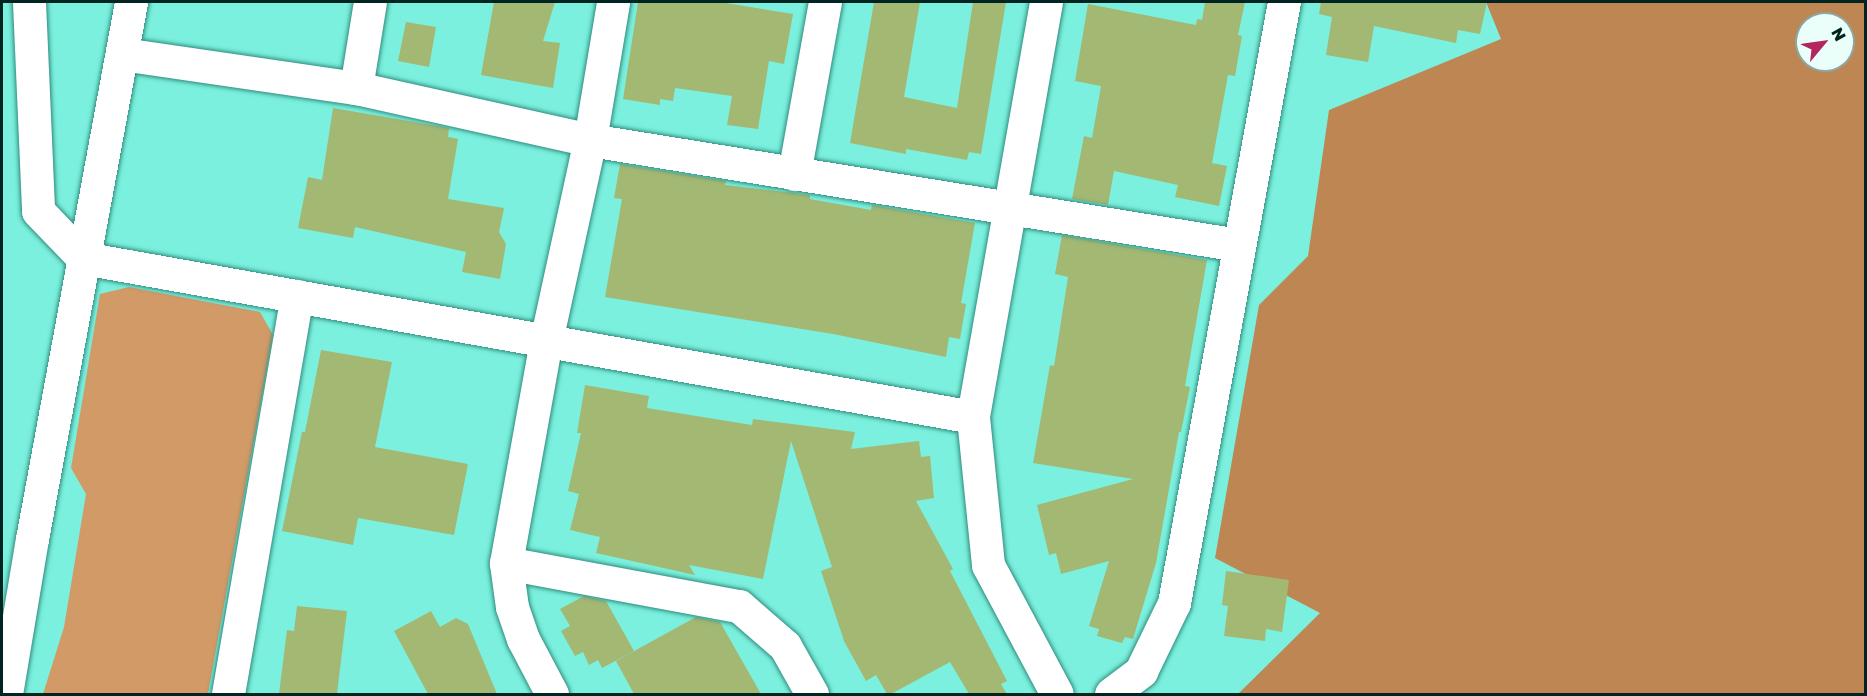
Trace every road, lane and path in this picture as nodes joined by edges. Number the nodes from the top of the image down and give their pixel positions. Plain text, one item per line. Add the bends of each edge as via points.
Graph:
1 (29, 2) edge
2 (131, 2) edge
3 (370, 2) edge
4 (613, 2) edge
5 (825, 2) edge
6 (1046, 2) edge
7 (1284, 2) edge
8 (122, 54) junction
9 (356, 88) junction
10 (590, 140) junction
11 (794, 174) junction
12 (1010, 209) junction
13 (1238, 245) junction
14 (83, 258) junction
15 (297, 296) junction
16 (546, 342) junction
17 (973, 417) junction
18 (506, 563) junction
19 (6, 694) edge
20 (228, 694) edge
21 (552, 694) edge
22 (812, 694) edge
23 (1057, 694) edge
24 (1111, 694) edge

1 - 14 street via 38,211
2 - 8 street
3 - 9 street
4 - 10 street
5 - 11 street
6 - 12 street
7 - 13 street
8 - 9 street
8 - 14 street
9 - 10 street
10 - 11 street
10 - 16 street
11 - 12 street
12 - 13 street
12 - 17 street
13 - 24 street via 1174,603 1141,671
14 - 15 street
14 - 19 street
15 - 16 street
15 - 20 street
16 - 17 street
16 - 18 street
17 - 23 street via 988,565
18 - 21 street via 512,607 522,639
18 - 22 street via 739,606 785,646

